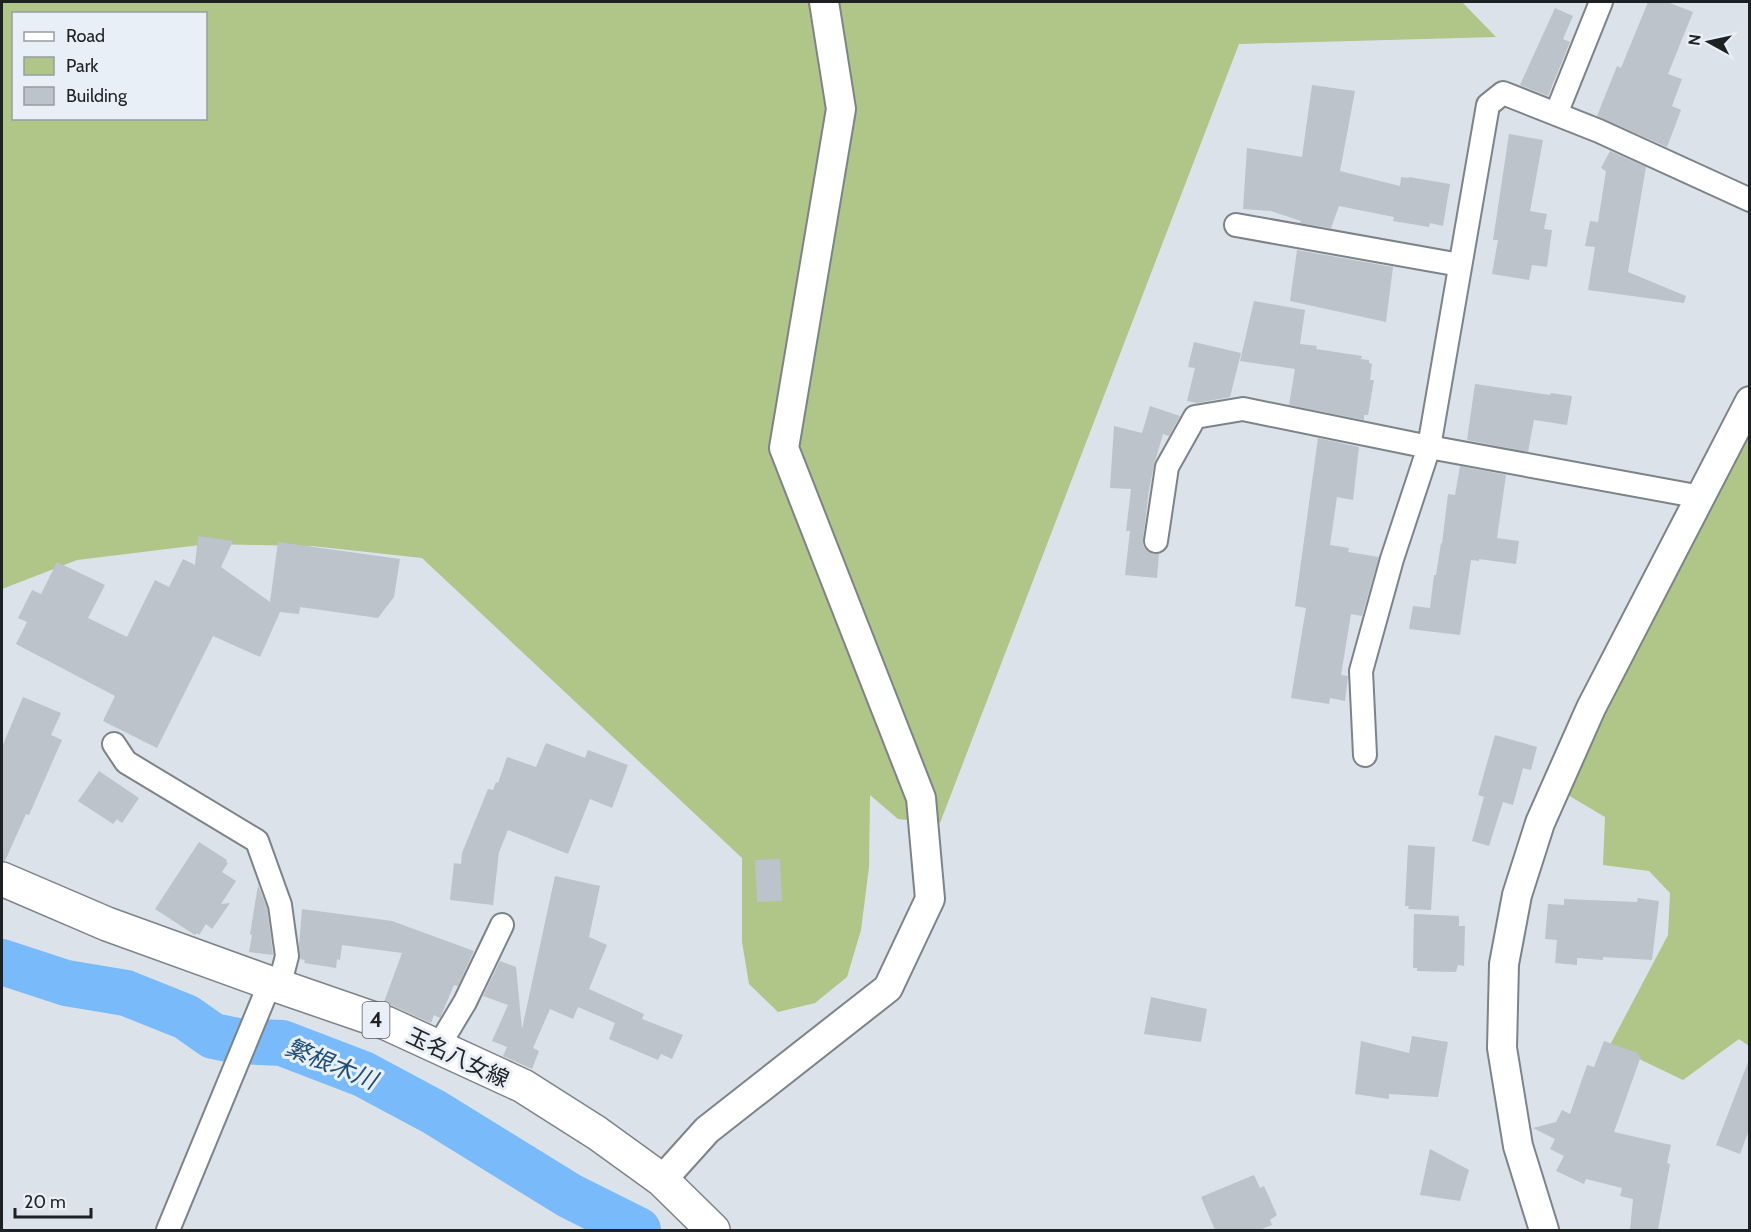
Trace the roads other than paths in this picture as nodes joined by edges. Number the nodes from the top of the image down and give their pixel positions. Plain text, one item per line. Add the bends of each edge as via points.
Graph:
1 (824, 2) edge
2 (1601, 2) edge
3 (1556, 114) junction
4 (1749, 200) edge
5 (1236, 225) dead end
6 (1460, 265) junction
7 (1749, 401) edge
8 (1429, 447) junction
9 (1701, 497) junction
10 (1156, 541) dead end
11 (114, 744) dead end
12 (1365, 755) dead end
13 (2, 879) edge
14 (502, 925) dead end
15 (270, 992) junction
16 (438, 1047) junction
17 (662, 1180) junction
18 (168, 1230) edge
19 (713, 1230) edge
20 (1544, 1230) edge

1 - 17 street via 841,110 784,448 921,798 930,899 888,988 707,1130
2 - 3 street
3 - 4 street
3 - 6 street via 1503,93 1488,105
5 - 6 street
6 - 8 street
7 - 9 street
8 - 9 street
8 - 10 street via 1243,409 1195,417 1167,467
8 - 12 street via 1360,671
9 - 20 street via 1591,708 1540,823 1517,895 1504,964 1502,1048 1518,1146
11 - 15 street via 126,762 257,841 280,905 287,956
13 - 15 main road, 玉名八女線 / 4
14 - 16 street via 465,1002
15 - 16 main road, 玉名八女線 / 4 via 386,1023
15 - 18 street
16 - 17 main road, 玉名八女線 / 4 via 523,1086
17 - 19 main road, 玉名八女線 / 4

